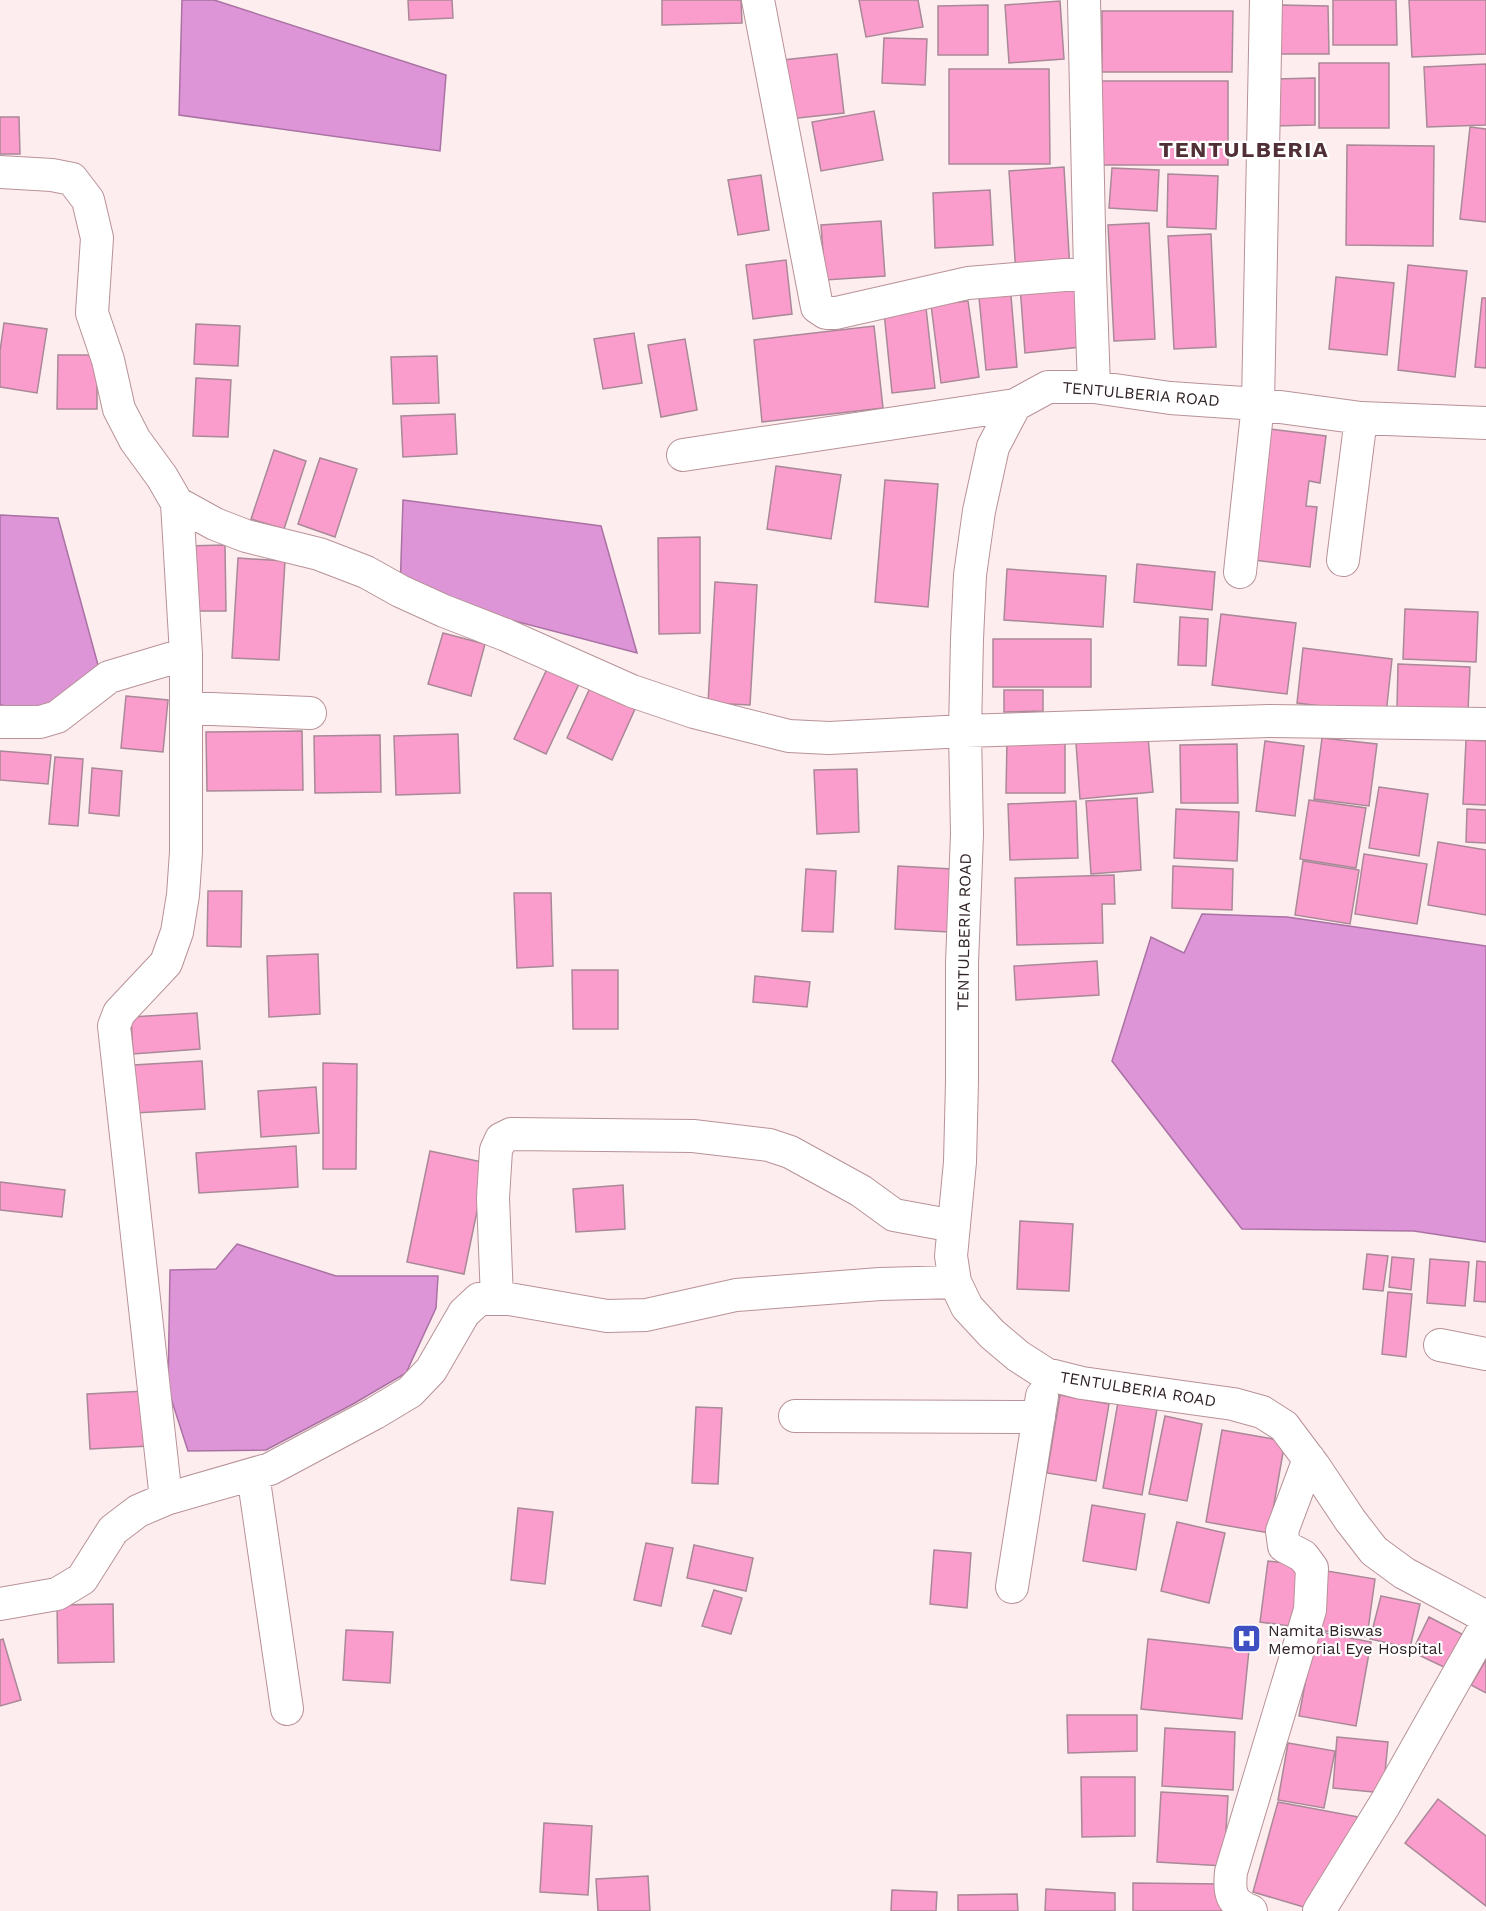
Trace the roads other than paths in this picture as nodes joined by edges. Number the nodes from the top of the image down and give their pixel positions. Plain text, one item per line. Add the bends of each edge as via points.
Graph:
1 (758, 0) edge
2 (1084, 0) edge
3 (1266, 0) edge
4 (0, 172) edge
5 (1090, 273) junction
6 (1094, 387) junction
7 (1258, 404) junction
8 (1016, 405) junction
9 (1361, 418) junction
10 (1486, 423) edge
11 (683, 455) dead end
12 (177, 503) junction
13 (1342, 560) dead end
14 (1240, 572) dead end
15 (186, 654) junction
16 (186, 708) junction
17 (310, 713) dead end
18 (0, 722) edge
19 (1486, 724) edge
20 (965, 730) junction
21 (954, 1226) junction
22 (955, 1282) junction
23 (497, 1299) junction
24 (1440, 1345) dead end
25 (1486, 1354) edge
26 (1046, 1374) junction
27 (795, 1416) dead end
28 (1039, 1417) junction
29 (1309, 1459) junction
30 (253, 1474) junction
31 (166, 1499) junction
32 (1012, 1587) dead end
33 (0, 1604) edge
34 (1486, 1617) edge
35 (1486, 1625) edge
36 (287, 1709) dead end
37 (1245, 1910) edge
38 (1319, 1911) edge

1 - 5 street via 818,307 826,313 836,313 968,283
2 - 5 street
3 - 7 street
4 - 12 street via 72,179 88,201 97,238 93,313 119,409
5 - 6 street
6 - 7 street, TENTULBERIA ROAD via 1170,398
6 - 8 street, TENTULBERIA ROAD via 1048,387
7 - 9 street, TENTULBERIA ROAD
7 - 14 street
8 - 11 street
8 - 20 street, TENTULBERIA ROAD via 993,447 979,511 970,575
9 - 10 street, TENTULBERIA ROAD
9 - 13 street
12 - 15 street
12 - 20 street via 246,536 319,554 366,572 444,611 632,691 694,712 789,736 829,738
15 - 16 street
15 - 18 street via 109,677 57,717 40,722
16 - 17 street
16 - 31 street via 186,852 177,932 166,963 119,1013 114,1026
19 - 20 street via 1269,721
20 - 21 street, TENTULBERIA ROAD via 962,1081
21 - 22 street, TENTULBERIA ROAD via 951,1256
21 - 23 street via 894,1215 861,1191 790,1152 769,1145 693,1136 511,1134 501,1139 496,1150 493,1198
22 - 23 street via 736,1295 646,1315 607,1316
22 - 26 street, TENTULBERIA ROAD via 967,1306 992,1334
23 - 30 street via 479,1299 464,1312 431,1370 410,1392 270,1469
24 - 25 street
26 - 28 street
26 - 29 street, TENTULBERIA ROAD via 1262,1412 1284,1426
27 - 28 street
28 - 32 street
29 - 34 street, TENTULBERIA ROAD via 1374,1551 1404,1573
29 - 37 street via 1282,1531 1284,1546 1303,1556 1312,1568 1310,1610 1231,1872 1229,1887 1233,1899
30 - 31 street
30 - 36 street
31 - 33 street via 138,1511 113,1530 82,1579 57,1594
35 - 38 street via 1385,1804

